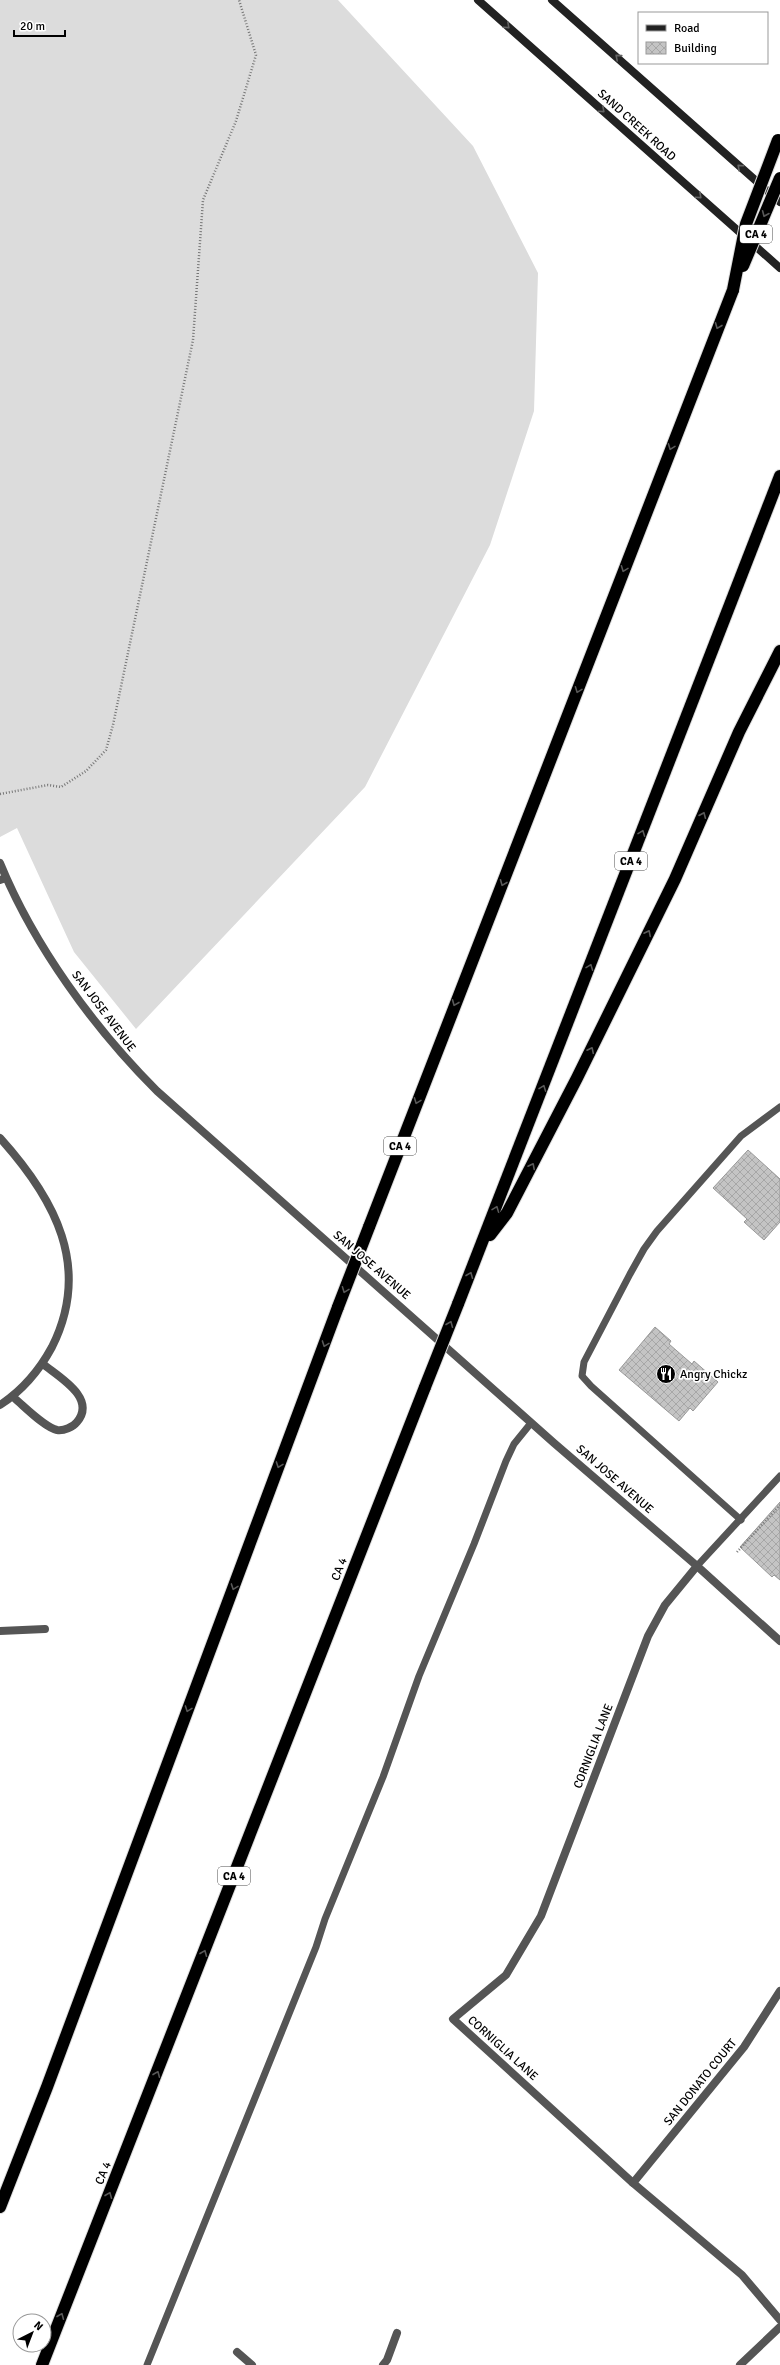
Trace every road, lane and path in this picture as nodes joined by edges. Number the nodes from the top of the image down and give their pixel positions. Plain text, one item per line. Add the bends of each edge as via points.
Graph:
1 (239, 0) edge
2 (478, 0) edge
3 (552, 0) edge
4 (779, 137) edge
5 (780, 178) edge
6 (780, 202) edge
7 (780, 268) edge
8 (733, 290) junction
9 (780, 476) edge
10 (780, 651) edge
11 (0, 794) edge
12 (0, 863) edge
13 (3, 879) edge
14 (780, 1107) edge
15 (2, 1144) edge
16 (482, 1246) junction
17 (43, 1364) junction
18 (13, 1397) junction
19 (0, 1404) edge
20 (531, 1423) junction
21 (780, 1476) edge
22 (780, 1505) edge
23 (741, 1520) junction
24 (737, 1552) dead end
25 (697, 1566) junction
26 (46, 1629) dead end
27 (0, 1631) edge
28 (780, 1641) edge
29 (780, 1991) edge
30 (633, 2183) junction
31 (0, 2207) edge
32 (780, 2320) edge
33 (780, 2327) edge
34 (397, 2332) dead end
35 (237, 2352) dead end
36 (42, 2365) edge
37 (147, 2365) edge
38 (252, 2365) edge
39 (383, 2365) edge
40 (740, 2365) edge

1 - 11 path via 256,55 236,121 203,200 193,340 106,750 86,771 61,787 48,785
2 -> 7 main road, SAND CREEK ROAD
6 -> 3 main road
4 - 8 highway, bridge via 746,224
5 -> 8 highway, CA 4, bridge
8 -> 31 highway, CA 4, bridge via 338,1307
16 -> 9 highway, CA 4
16 -> 10 highway via 507,1213 577,1078 675,879 739,732
12 - 13 street, SAN JOSE AVENUE
13 - 20 street, SAN JOSE AVENUE via 54,963 109,1042 130,1064 157,1091
14 - 23 lane via 741,1136 644,1249 584,1362 582,1376
15 - 17 street via 38,1186 55,1215 65,1244 68,1299 62,1325
36 -> 16 highway, CA 4 / CA 4, bridge
17 - 18 street
17 - 18 street via 74,1389 83,1403 82,1414 76,1424 68,1429 58,1430
18 - 19 street
20 - 25 street, SAN JOSE AVENUE
20 - 37 lane via 514,1444 506,1461 419,1676 316,1947
21 - 23 lane
22 - 24 path
23 - 25 lane
25 - 28 street, SAN JOSE AVENUE
25 - 30 street, CORNIGLIA LANE via 665,1605 648,1636 541,1916 506,1975 453,2019
26 - 27 street
29 - 30 street, SAN DONATO COURT via 744,2047
30 - 32 street, CORNIGLIA LANE via 742,2275
33 - 40 street
34 - 39 street
35 - 38 street

